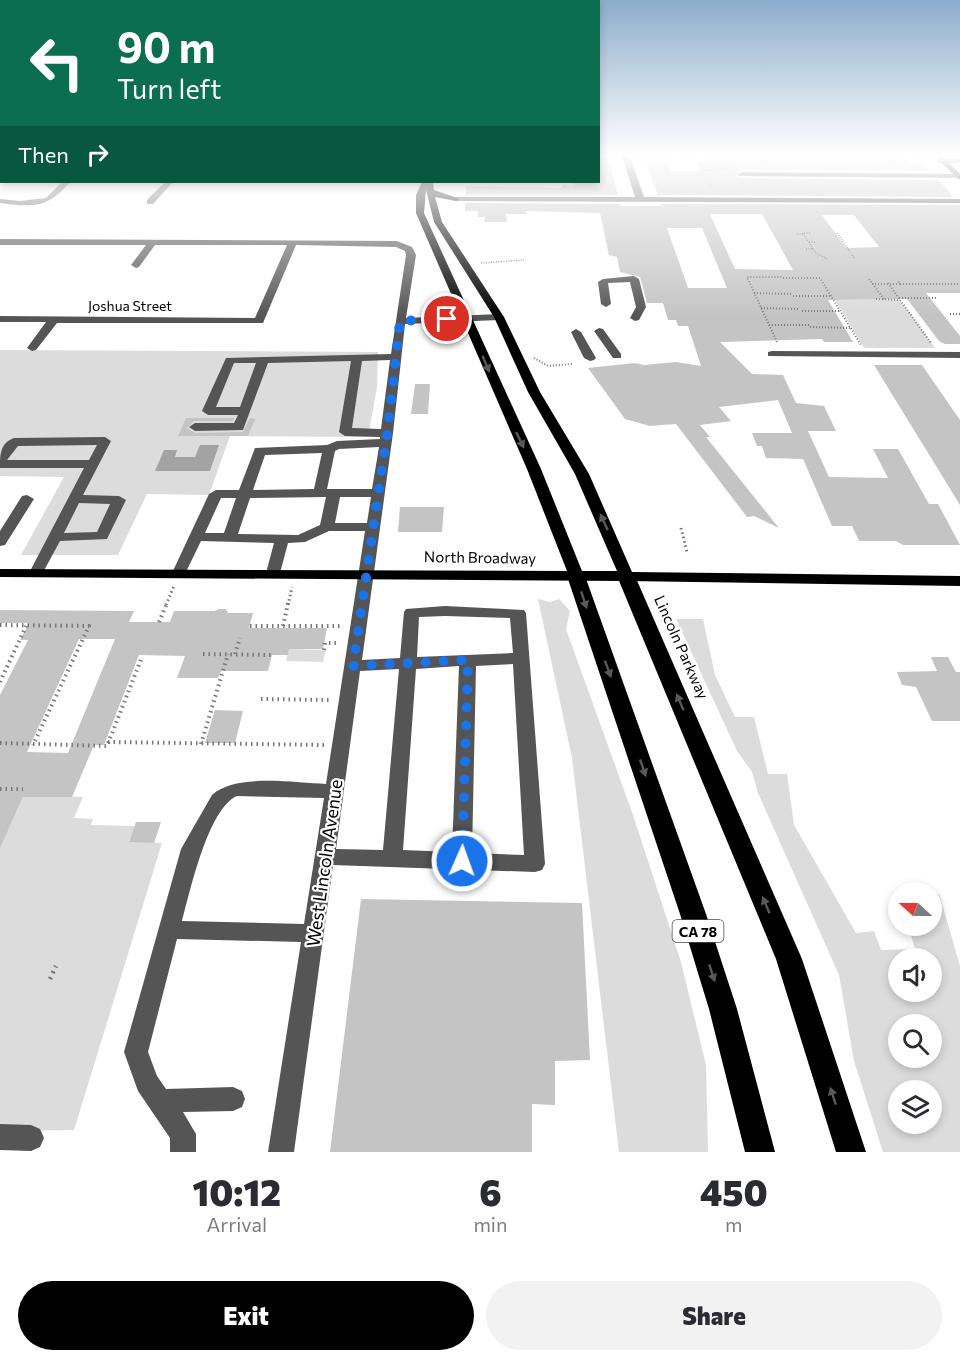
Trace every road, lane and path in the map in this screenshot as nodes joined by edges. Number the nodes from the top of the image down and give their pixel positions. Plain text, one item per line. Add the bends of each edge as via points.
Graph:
1 (420, 208) edge
2 (434, 208) edge
3 (810, 233) dead end
4 (837, 233) dead end
5 (797, 234) dead end
6 (804, 234) junction
7 (0, 242) edge
8 (153, 242) junction
9 (808, 242) junction
10 (816, 242) dead end
11 (293, 243) junction
12 (806, 249) dead end
13 (813, 249) junction
14 (850, 252) dead end
15 (852, 255) dead end
16 (827, 259) dead end
17 (855, 259) dead end
18 (524, 260) dead end
19 (481, 263) dead end
20 (136, 265) dead end
21 (869, 279) dead end
22 (927, 281) dead end
23 (956, 281) dead end
24 (872, 284) junction
25 (888, 284) junction
26 (930, 284) junction
27 (960, 284) edge
28 (754, 293) junction
29 (831, 296) junction
30 (938, 298) dead end
31 (899, 299) junction
32 (876, 300) dead end
33 (884, 300) junction
34 (606, 304) dead end
35 (761, 308) junction
36 (841, 311) junction
37 (950, 314) dead end
38 (960, 314) edge
39 (499, 316) junction
40 (466, 318) junction
41 (634, 318) dead end
42 (0, 319) edge
43 (54, 319) junction
44 (400, 321) junction
45 (769, 325) junction
46 (850, 327) junction
47 (599, 331) dead end
48 (576, 332) dead end
49 (32, 348) dead end
50 (775, 349) joint
51 (863, 349) dead end
52 (936, 349) dead end
53 (960, 355) edge
54 (617, 356) dead end
55 (396, 357) junction
56 (357, 358) junction
57 (532, 358) dead end
58 (590, 358) dead end
59 (263, 360) junction
60 (572, 364) dead end
61 (245, 411) junction
62 (195, 428) dead end
63 (386, 438) junction
64 (329, 450) junction
65 (0, 462) edge
66 (93, 464) junction
67 (244, 493) junction
68 (327, 493) junction
69 (377, 493) junction
70 (27, 499) dead end
71 (74, 499) junction
72 (327, 527) junction
73 (373, 527) junction
74 (681, 528) dead end
75 (55, 537) junction
76 (196, 537) junction
77 (229, 538) junction
78 (282, 539) junction
79 (0, 542) edge
80 (687, 552) dead end
81 (0, 573) edge
82 (36, 573) junction
83 (179, 573) junction
84 (273, 573) junction
85 (296, 573) junction
86 (366, 574) junction
87 (576, 576) junction
88 (626, 576) junction
89 (960, 581) edge
90 (159, 622) dead end
91 (0, 625) edge
92 (26, 626) junction
93 (250, 626) dead end
94 (283, 626) junction
95 (358, 627) junction
96 (240, 639) dead end
97 (203, 654) dead end
98 (228, 654) junction
99 (235, 654) junction
100 (272, 655) dead end
101 (142, 657) dead end
102 (520, 658) junction
103 (468, 660) junction
104 (409, 663) junction
105 (353, 666) junction
106 (0, 682) edge
107 (261, 699) dead end
108 (348, 700) junction
109 (108, 742) junction
110 (0, 743) edge
111 (201, 744) junction
112 (33, 745) junction
113 (341, 746) junction
114 (0, 789) edge
115 (23, 789) dead end
116 (334, 791) junction
117 (325, 857) junction
118 (392, 858) junction
119 (462, 861) junction
120 (170, 930) junction
121 (314, 933) junction
122 (56, 966) dead end
123 (50, 979) dead end
124 (232, 1099) dead end
125 (158, 1101) junction
126 (0, 1137) edge
127 (31, 1138) dead end
128 (183, 1152) edge
129 (282, 1152) edge
130 (760, 1152) edge
131 (851, 1152) edge

1 - 40 main road
2 - 39 main road, Lincoln Parkway via 438,222
3 - 6 path
4 - 14 path
5 - 6 path
6 - 9 path
7 - 8 street
8 - 11 street
8 - 20 street
9 - 10 path
9 - 13 path
11 - 43 street, Joshua Street via 259,321
11 - 44 street, West Lincoln Avenue via 397,244 409,249
12 - 13 path
13 - 16 path
15 - 17 path
18 - 19 path
21 - 24 path
22 - 26 path
23 - 27 path
24 - 25 path
24 - 33 path
25 - 26 path
25 - 31 path
26 - 27 path
28 - 29 path
28 - 29 path via 747,277 820,278
28 - 35 path
29 - 36 path
30 - 31 path
31 - 33 path
31 - 52 path
32 - 33 path
34 - 41 street via 607,281 634,279 641,307
35 - 36 path
35 - 45 path
36 - 46 path
37 - 38 path
39 - 40 street
88 -> 39 main road, Lincoln Parkway via 582,474 534,392
40 - 44 street
40 -> 87 main road via 534,469
42 - 43 street, Joshua Street
43 - 49 street
44 - 55 street, West Lincoln Avenue
45 - 46 path
45 - 50 path
46 - 51 path
47 - 54 street
48 - 58 street
50 - 53 street via 825,354
55 - 56 street
55 - 63 street, West Lincoln Avenue
56 - 59 street
56 - 63 street via 345,432
57 - 60 path via 548,366
59 - 61 street
59 - 61 street via 230,360 208,411
61 - 62 street via 239,427
63 - 64 street via 338,445
63 - 69 street, West Lincoln Avenue
64 - 67 street via 260,451
64 - 68 street
65 - 66 street
65 - 66 street via 14,442 105,441
66 - 71 street
67 - 68 street
67 - 76 street via 216,494
67 - 77 street
68 - 69 street
68 - 72 street
69 - 73 street, West Lincoln Avenue
70 - 79 street
71 - 75 street
71 - 75 street via 119,500 102,536
72 - 73 street
72 - 78 street via 300,539
73 - 86 street, West Lincoln Avenue
74 - 80 path
75 - 82 street
76 - 77 street
76 - 83 street
77 - 78 street
78 - 84 street
81 - 82 main road, North Broadway
82 - 83 main road, North Broadway
83 - 84 main road, North Broadway
83 - 90 path
84 - 85 main road, North Broadway
85 - 86 main road, North Broadway
85 - 94 path
86 - 87 main road, North Broadway
86 - 95 street, West Lincoln Avenue
87 - 88 main road, North Broadway
87 -> 130 highway, CA 78 via 703,946
88 - 89 main road, North Broadway
131 -> 88 highway, Lincoln Parkway via 789,959
91 - 92 path
92 - 106 path
92 - 112 path via 89,626
93 - 94 path
94 - 95 path
95 - 105 street, West Lincoln Avenue
96 - 99 path
97 - 98 path
98 - 99 path
98 - 111 path
99 - 100 path
101 - 109 path
102 - 103 street
102 - 104 street via 518,613 412,612
102 - 119 street via 535,864
103 - 104 street
103 - 119 street
104 - 105 street
104 - 118 street
105 - 108 street, West Lincoln Avenue
107 - 108 path
108 - 113 street, West Lincoln Avenue
109 - 111 path
109 - 112 path via 107,746
110 - 112 path
111 - 113 path
113 - 116 street, West Lincoln Avenue
114 - 115 path
116 - 117 street, West Lincoln Avenue
116 - 120 street via 268,788 226,793 191,849
117 - 118 street
117 - 121 street, West Lincoln Avenue
118 - 119 street
120 - 121 street
120 - 125 street via 136,1052
121 - 129 street, West Lincoln Avenue
122 - 123 path
124 - 125 street
125 - 128 street via 183,1134
126 - 127 street

